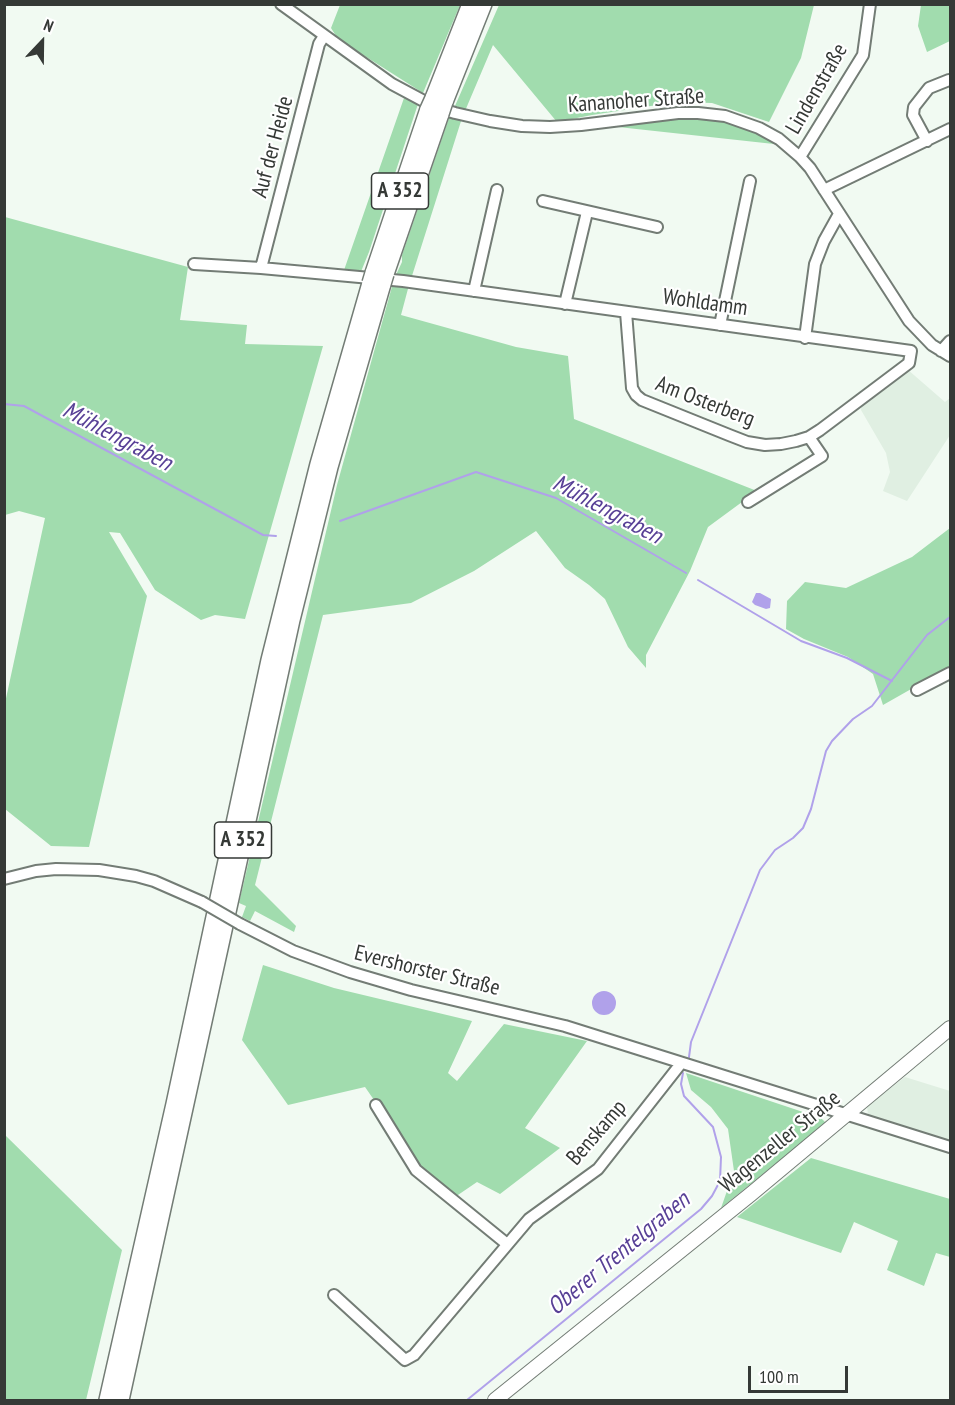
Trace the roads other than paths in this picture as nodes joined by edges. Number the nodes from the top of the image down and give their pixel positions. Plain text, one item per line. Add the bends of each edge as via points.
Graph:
1 (280, 4) edge
2 (470, 4) edge
3 (484, 4) edge
4 (870, 4) edge
5 (324, 36) junction
6 (949, 80) edge
7 (437, 106) junction
8 (951, 129) edge
9 (927, 141) junction
10 (800, 156) junction
11 (750, 181) dead end
12 (497, 190) dead end
13 (824, 190) junction
14 (543, 201) dead end
15 (586, 212) junction
16 (839, 214) junction
17 (657, 227) dead end
18 (194, 264) dead end
19 (261, 268) junction
20 (378, 278) junction
21 (474, 291) junction
22 (565, 303) junction
23 (626, 312) junction
24 (720, 325) junction
25 (805, 338) junction
26 (925, 338) junction
27 (951, 341) edge
28 (911, 351) junction
29 (946, 354) edge
30 (809, 437) junction
31 (748, 501) dead end
32 (951, 673) edge
33 (916, 690) dead end
34 (4, 879) edge
35 (951, 1028) edge
36 (680, 1062) junction
37 (376, 1104) dead end
38 (847, 1115) junction
39 (951, 1147) edge
40 (507, 1244) junction
41 (334, 1295) dead end
42 (107, 1401) edge
43 (121, 1401) edge
44 (495, 1401) edge

1 - 5 street, Kananoher Straße
2 - 7 highway, A 352
3 - 7 highway, A 352
4 - 10 street, Lindenstraße via 863,55
5 - 10 street, Kananoher Straße via 401,89 455,113 522,126 550,127 678,113 725,116 759,128
5 - 19 street, Auf der Heide
6 - 9 street via 929,88 914,107 913,115
7 - 20 highway, A 352
8 - 9 street
9 - 13 street
10 - 13 street, Kananoher Straße
11 - 24 street
12 - 21 street
13 - 16 street, Kananoher Straße
14 - 15 street
15 - 17 street
15 - 22 street
16 - 25 street via 815,264
16 - 26 street, Kananoher Straße via 909,321
18 - 19 street, Wohldamm
19 - 21 street, Wohldamm
20 - 42 highway, A 352 via 318,464 274,639
20 - 43 highway, A 352 via 292,620
21 - 22 street, Wohldamm
22 - 23 street, Wohldamm
23 - 24 street, Wohldamm
23 - 30 street, Am Osterberg via 632,388 642,400 747,442 781,444
24 - 25 street, Wohldamm
25 - 28 street, Wohldamm
26 - 28 street
26 - 29 street, Kananoher Straße
27 - 29 street
28 - 30 street, Am Osterberg via 909,363
30 - 31 street via 822,456
32 - 33 street
34 - 36 street, Evershorster Straße, bridge via 79,868 154,881 293,951 350,972 566,1026
35 - 38 main road, Wagenzeller Straße
36 - 38 street, Evershorster Straße
36 - 40 street, Benskamp via 598,1169 529,1219
37 - 40 street via 416,1170
38 - 39 street, Evershorster Straße
38 - 44 main road, Wagenzeller Straße
40 - 41 street, Benskamp via 414,1355 405,1360

